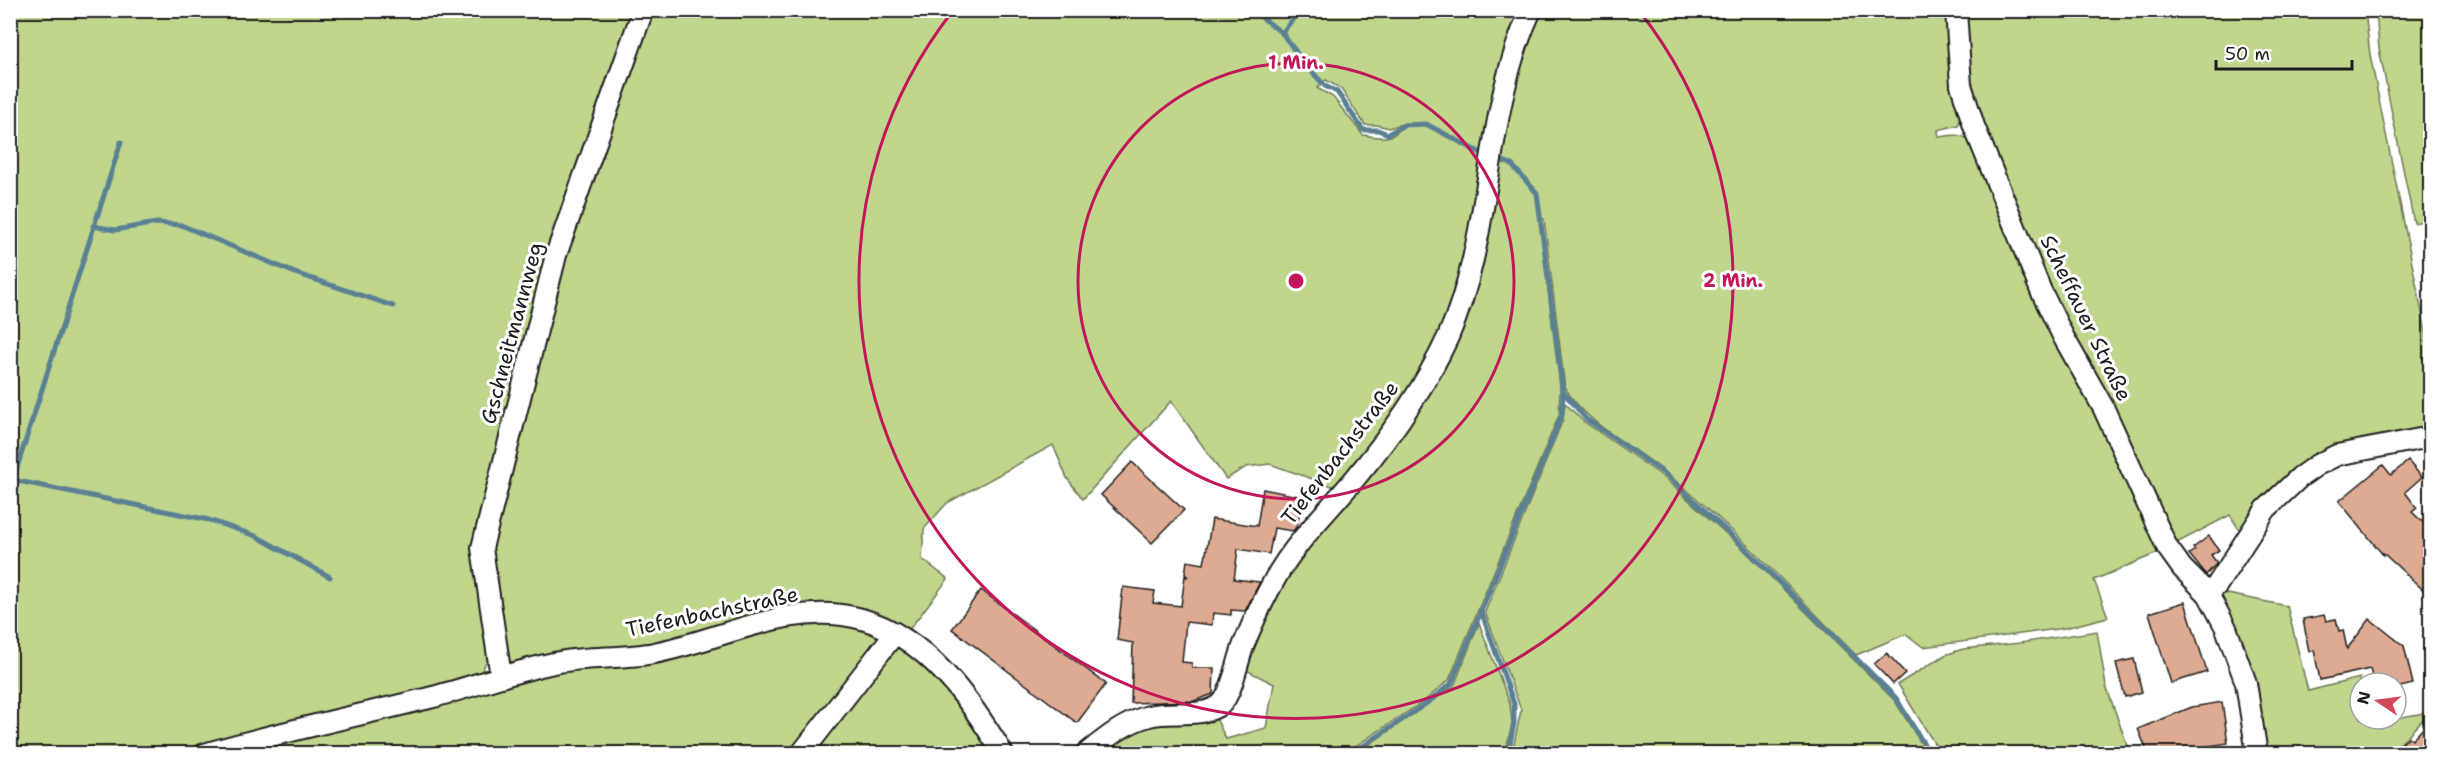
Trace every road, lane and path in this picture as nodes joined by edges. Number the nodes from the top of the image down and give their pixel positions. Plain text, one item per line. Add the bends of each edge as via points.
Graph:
1 (644, 10) edge
2 (1532, 10) edge
3 (1956, 10) edge
4 (2430, 437) edge
5 (2208, 594) junction
6 (895, 633) junction
7 (501, 677) junction
8 (204, 753) edge
9 (801, 753) edge
10 (1003, 753) edge
11 (1086, 753) edge
12 (2257, 753) edge

1 - 7 street, Gschneitmannweg via 556,255 482,548
2 - 11 street, Tiefenbachstraße via 1505,94 1465,294 1421,386 1393,430 1276,576 1223,703 1211,710 1151,716 1124,725
3 - 5 street, Scheffauer Straße via 1964,95 2041,291 2103,407 2167,547
4 - 5 street via 2337,455 2300,477 2266,510
5 - 12 street, Scheffauer Straße via 2226,628 2246,683
6 - 7 street, Tiefenbachstraße via 833,614 795,615 654,653 560,662
6 - 9 street
6 - 10 street, Tiefenbachstraße via 920,650 947,677 980,715
7 - 8 street, Tiefenbachstraße

